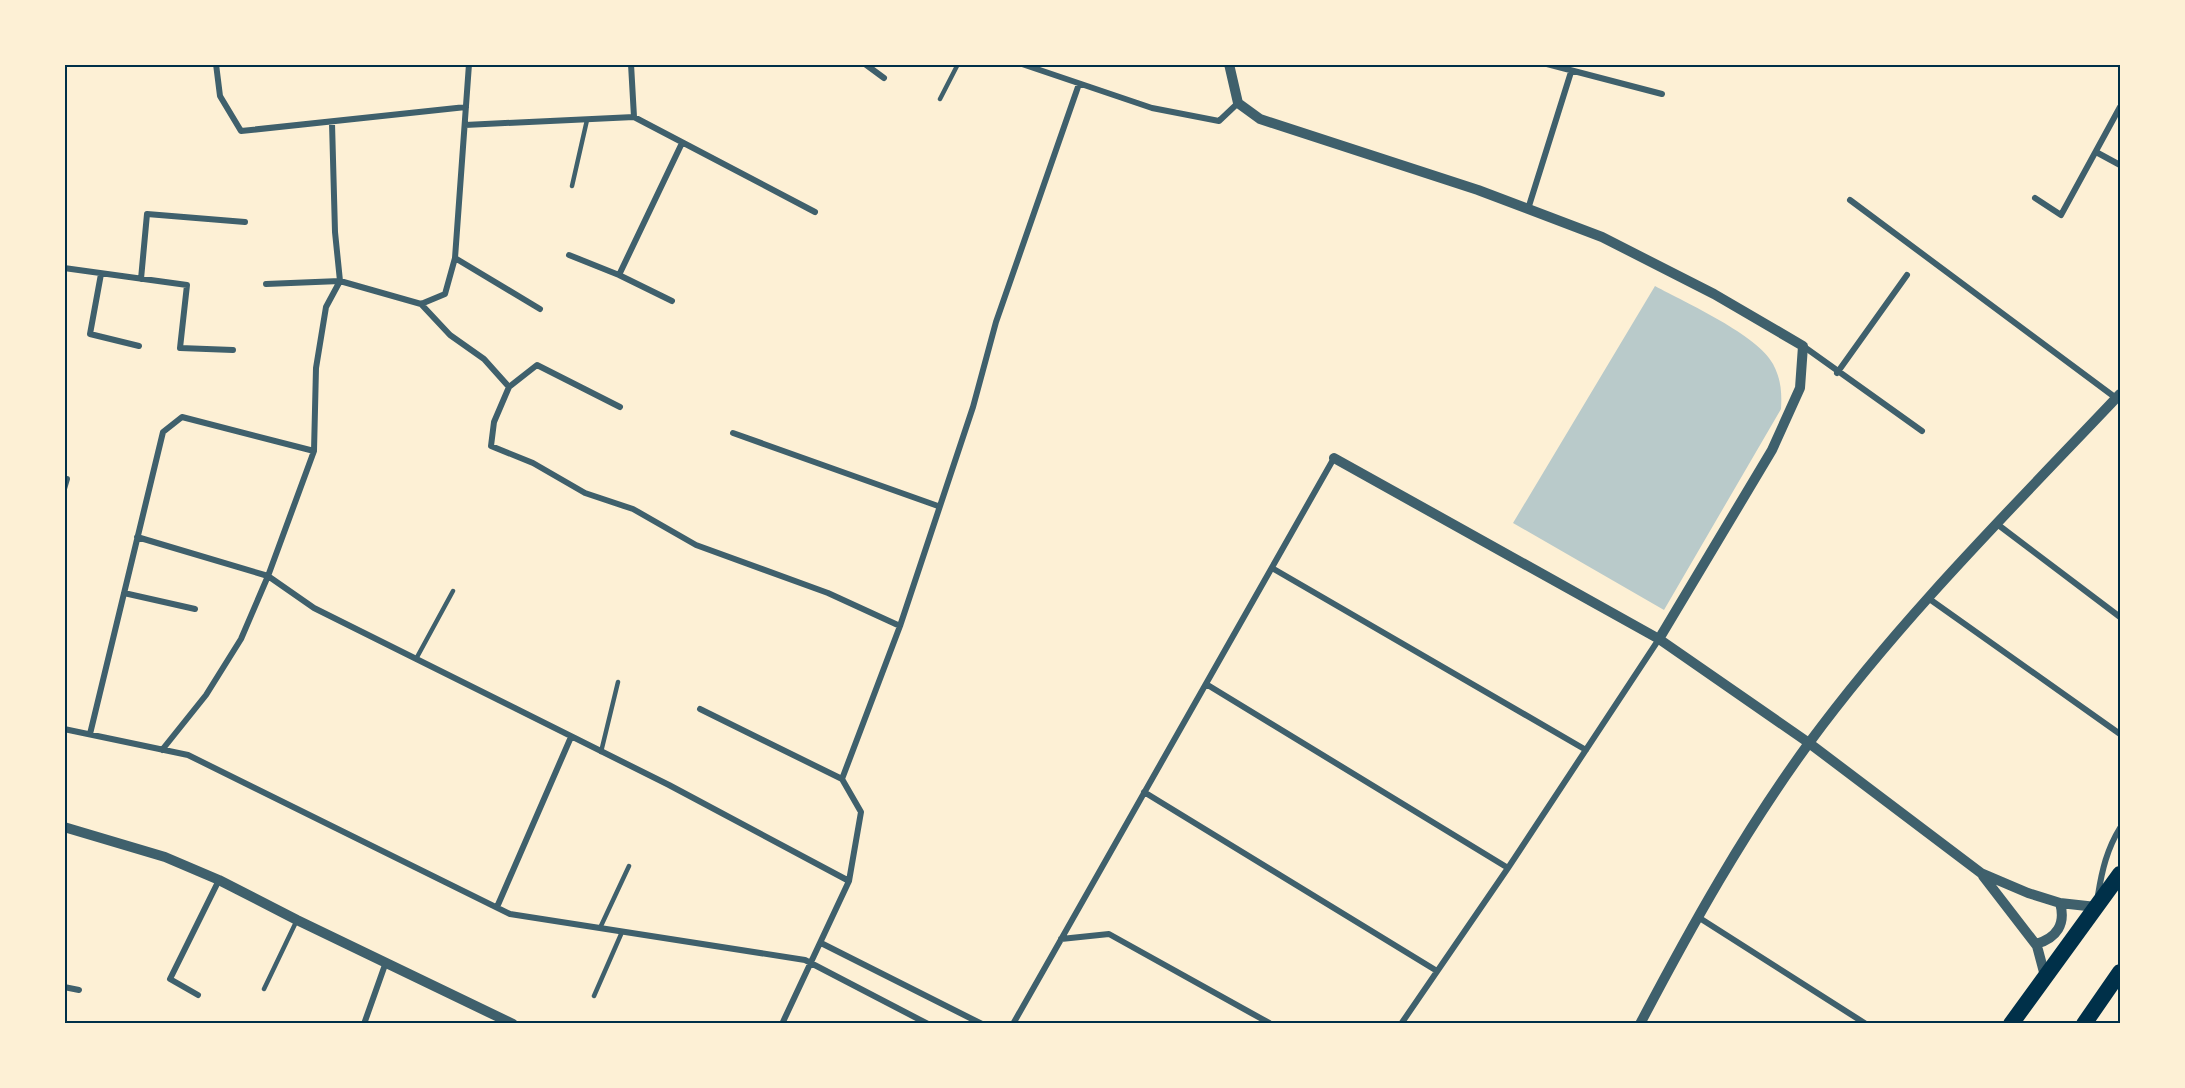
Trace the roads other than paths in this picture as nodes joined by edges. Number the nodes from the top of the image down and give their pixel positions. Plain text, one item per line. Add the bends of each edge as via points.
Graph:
1 (216, 64) edge
2 (469, 64) edge
3 (631, 64) edge
4 (866, 64) edge
5 (958, 64) edge
6 (1022, 64) edge
7 (1229, 64) edge
8 (1547, 64) edge
9 (1571, 72) junction
10 (884, 78) dead end
11 (1079, 84) junction
12 (1662, 94) dead end
13 (940, 99) dead end
14 (1238, 103) junction
15 (466, 107) junction
16 (2121, 107) edge
17 (634, 117) junction
18 (587, 120) junction
19 (332, 123) junction
20 (465, 125) junction
21 (682, 143) junction
22 (2096, 152) junction
23 (2121, 165) edge
24 (572, 186) dead end
25 (2035, 198) dead end
26 (1850, 200) dead end
27 (1528, 209) junction
28 (814, 212) dead end
29 (245, 222) dead end
30 (569, 255) dead end
31 (455, 258) junction
32 (64, 268) edge
33 (101, 274) junction
34 (619, 275) junction
35 (1907, 275) dead end
36 (141, 279) junction
37 (340, 281) junction
38 (266, 284) dead end
39 (672, 301) dead end
40 (421, 304) junction
41 (540, 309) dead end
42 (139, 346) dead end
43 (1803, 346) junction
44 (233, 350) dead end
45 (1837, 373) junction
46 (509, 387) junction
47 (2119, 398) edge
48 (620, 407) dead end
49 (1922, 431) dead end
50 (733, 433) dead end
51 (314, 451) junction
52 (1334, 458) joint
53 (64, 479) edge
54 (64, 489) edge
55 (938, 506) junction
56 (1997, 524) junction
57 (137, 537) junction
58 (1272, 568) junction
59 (268, 576) junction
60 (453, 591) dead end
61 (124, 593) junction
62 (1927, 598) junction
63 (195, 609) dead end
64 (2121, 617) edge
65 (900, 626) junction
66 (1659, 639) junction
67 (416, 659) junction
68 (618, 682) dead end
69 (1206, 684) junction
70 (700, 709) dead end
71 (64, 729) edge
72 (90, 734) junction
73 (2121, 734) edge
74 (571, 737) junction
75 (1809, 743) junction
76 (162, 750) junction
77 (1586, 750) junction
78 (601, 752) junction
79 (842, 779) junction
80 (1144, 792) junction
81 (64, 827) edge
82 (2121, 828) edge
83 (629, 866) dead end
84 (1508, 868) junction
85 (1981, 873) junction
86 (2121, 874) edge
87 (219, 879) junction
88 (849, 880) junction
89 (2060, 903) junction
90 (496, 907) junction
91 (2096, 907) junction
92 (1697, 916) junction
93 (297, 920) junction
94 (600, 928) junction
95 (622, 932) junction
96 (1061, 939) junction
97 (821, 943) junction
98 (2036, 944) junction
99 (386, 962) junction
100 (812, 964) junction
101 (1437, 971) junction
102 (2121, 972) edge
103 (2045, 976) junction
104 (64, 987) edge
105 (80, 990) dead end
106 (264, 990) dead end
107 (198, 995) dead end
108 (594, 996) dead end
109 (364, 1023) edge
110 (513, 1023) edge
111 (782, 1023) edge
112 (928, 1023) edge
113 (982, 1023) edge
114 (1013, 1023) edge
115 (1270, 1023) edge
116 (1401, 1023) edge
117 (1640, 1023) edge
118 (1866, 1023) edge
119 (2011, 1023) edge
120 (2084, 1023) edge

1 - 19 street via 220,96 241,131
2 - 15 street
3 - 17 street
4 - 10 street
5 - 13 lane
6 - 11 street
7 - 14 street
8 - 9 street
9 - 12 street
9 - 27 street
11 - 14 street via 1152,108 1219,121
11 - 55 street via 996,322 973,407
14 - 27 street via 1260,119
15 - 19 street
15 - 20 street
16 - 22 street
17 - 18 street
17 - 21 street
18 - 20 street
18 - 24 lane
19 - 37 street
20 - 31 street
21 - 28 street
21 - 34 street
22 - 23 street
22 - 25 street via 2061,215
26 - 47 street
27 - 43 street via 1602,237 1714,294
29 - 36 street via 147,214
30 - 34 street
31 - 40 street via 444,294
31 - 41 street
32 - 33 street
33 - 36 street
33 - 42 street via 90,334
34 - 39 street
35 - 45 street
36 - 44 street via 187,285 180,348
37 - 38 street
37 - 40 street
37 - 51 street via 326,307 316,368
40 - 46 street via 450,335 484,358
43 - 45 street
43 - 66 street via 1800,388 1772,450
45 - 49 street
46 - 48 street via 537,365
46 - 65 street via 494,422 491,446 533,463 585,493 633,509 696,544 828,593
47 - 56 street
50 - 55 street
51 - 57 street via 182,417 163,432
51 - 59 street
52 - 58 street
52 - 66 street
53 - 54 street
55 - 65 street
56 - 62 street
56 - 64 street
57 - 59 street
57 - 61 street
58 - 69 street
58 - 77 street
59 - 67 street via 314,608
59 - 76 street via 241,639 206,695
60 - 67 lane
61 - 63 street
61 - 72 street
62 - 73 street
62 - 75 street
65 - 79 street
66 - 75 street
66 - 77 street
67 - 74 street
68 - 78 lane
69 - 80 street
69 - 84 street
70 - 79 street
71 - 72 street
72 - 76 street
74 - 78 street
74 - 90 street
75 - 85 street
75 - 92 street
76 - 90 street via 188,755
77 - 84 street
78 - 88 street
79 - 88 street via 861,812
80 - 96 street
80 - 101 street
81 - 87 street via 165,857
82 - 91 street via 2102,868
83 - 94 lane
84 - 101 street
85 - 89 street
85 - 98 street
86 - 91 highway
87 - 93 street
87 - 107 street via 170,979
88 - 97 street
89 - 91 street
89 - 98 street via 2062,924 2056,934
90 - 94 street via 510,914
91 - 103 highway
92 - 117 street
92 - 118 street
93 - 99 street
93 - 106 lane
94 - 95 street
95 - 100 street
95 - 108 lane
96 - 114 street
96 - 115 street via 1109,934
97 - 100 street
97 - 113 street
98 - 103 street
99 - 109 street
99 - 110 street
100 - 111 street
100 - 112 street
101 - 116 street
102 - 120 highway
103 - 119 highway
104 - 105 street

